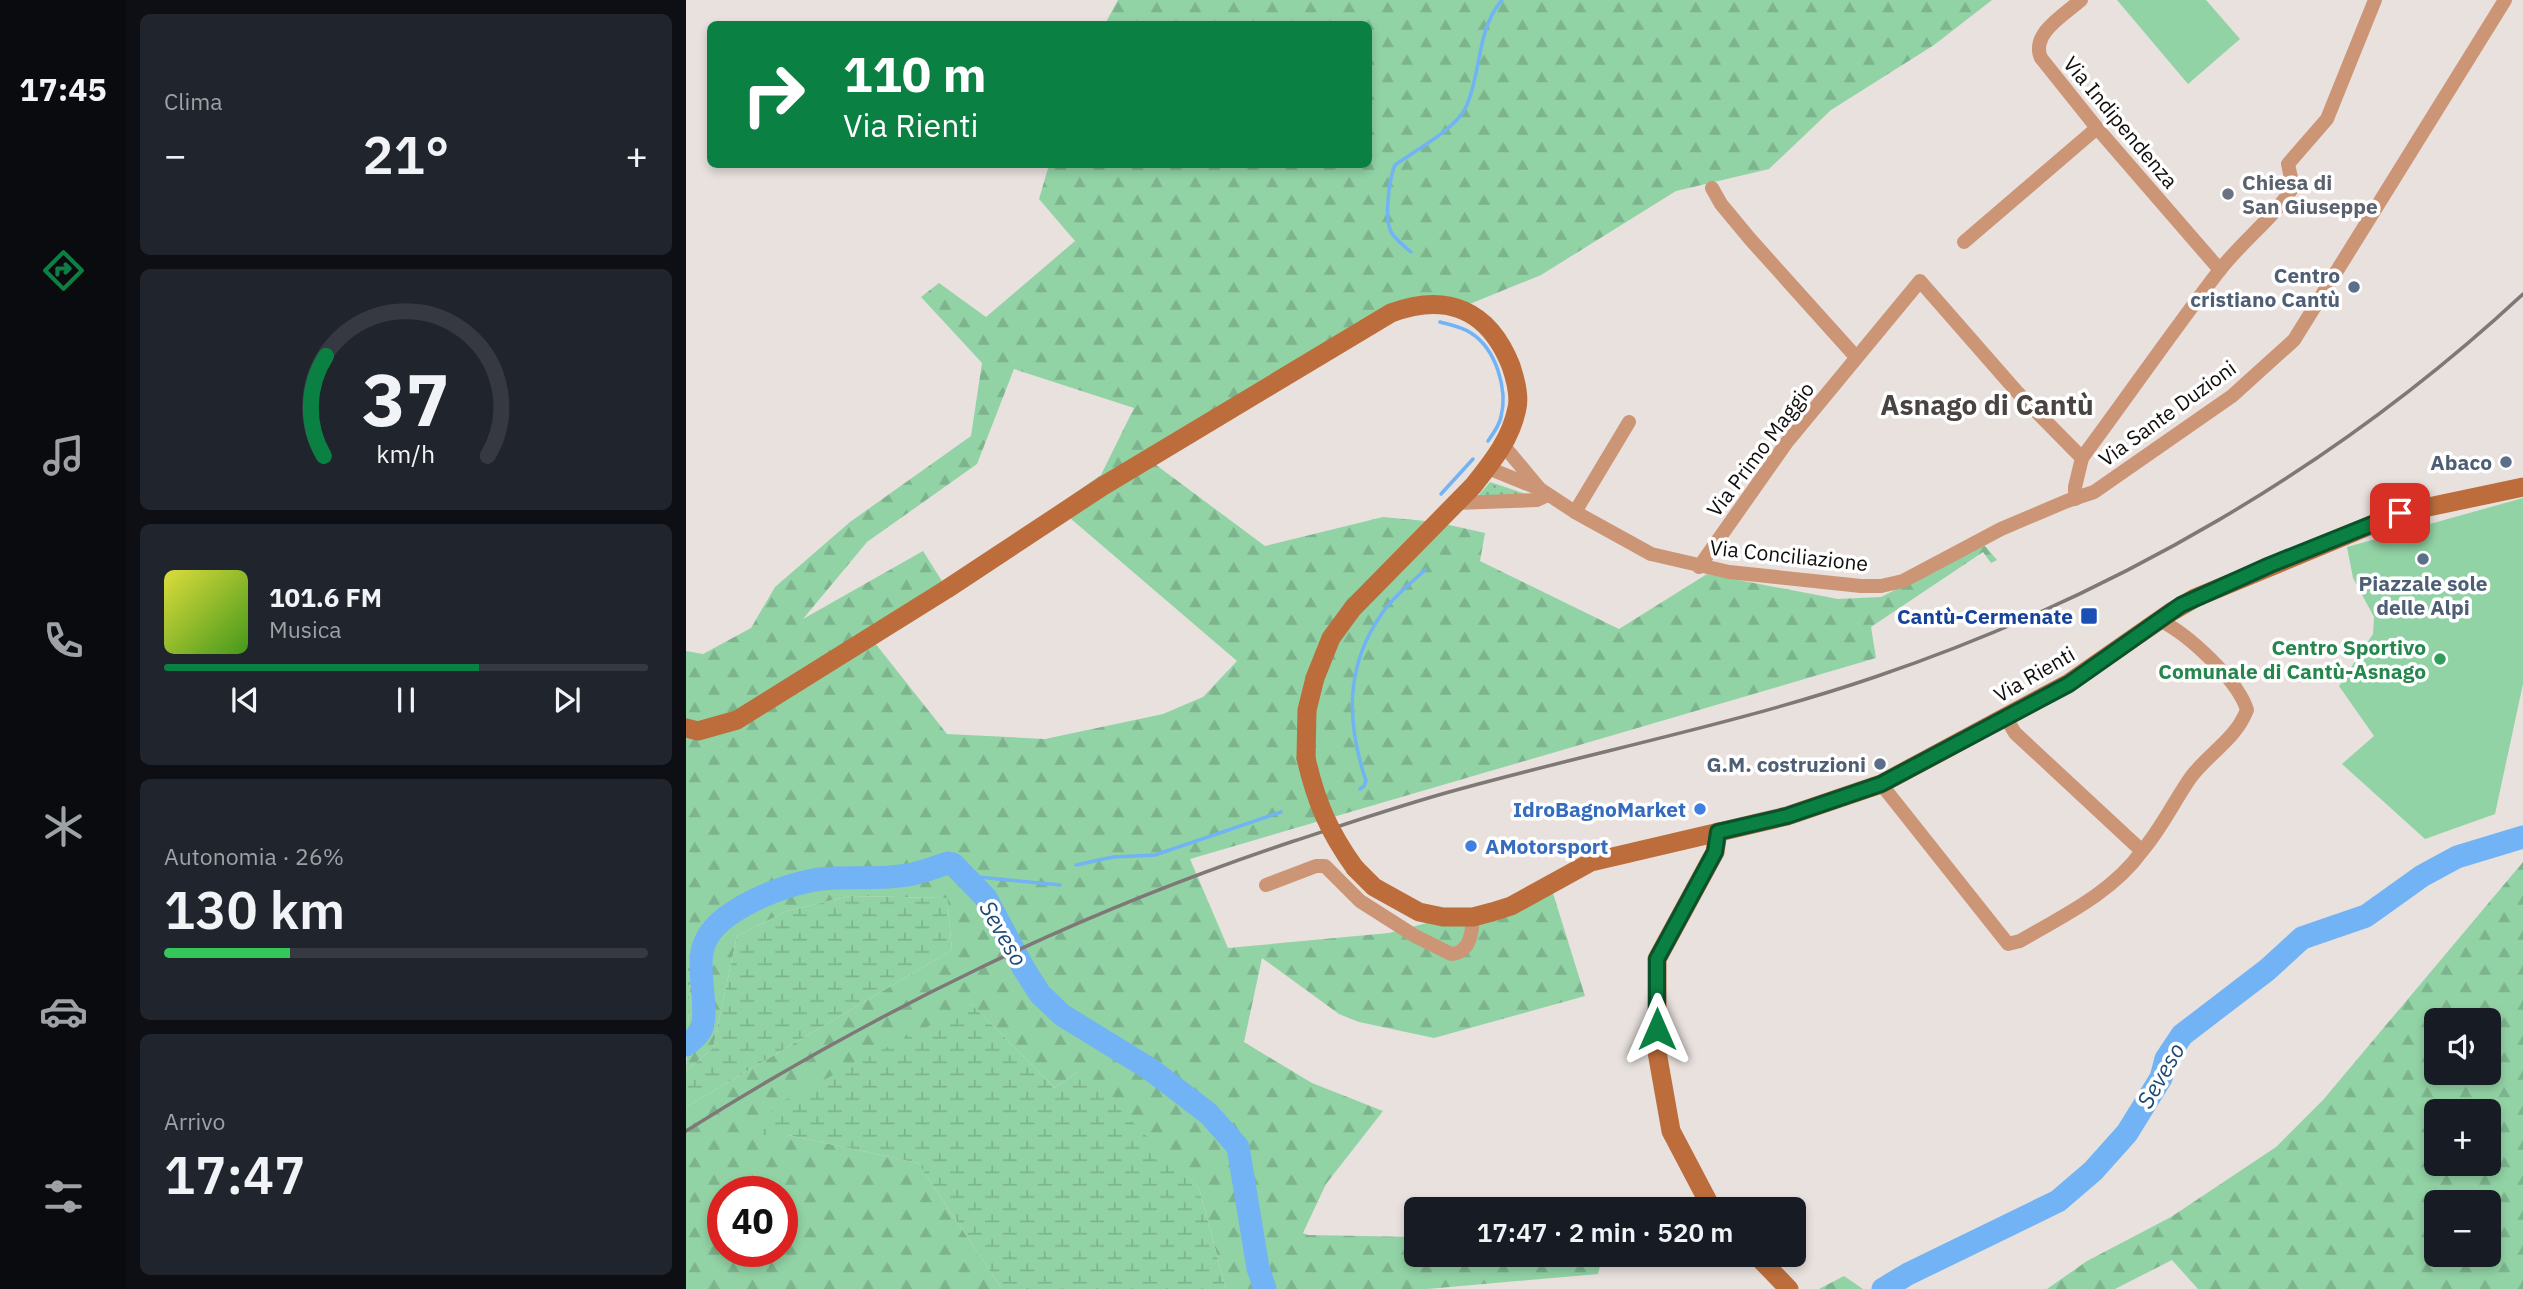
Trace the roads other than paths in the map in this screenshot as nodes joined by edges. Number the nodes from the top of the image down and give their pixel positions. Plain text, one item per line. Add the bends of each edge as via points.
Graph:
1 (2081, 0) edge
2 (2375, 0) edge
3 (2505, 0) edge
4 (2097, 128) junction
5 (1712, 188) dead end
6 (1964, 242) dead end
7 (2220, 270) junction
8 (1856, 357) junction
9 (1629, 422) dead end
10 (1504, 446) junction
11 (2082, 458) junction
12 (1488, 468) junction
13 (2523, 486) edge
14 (1544, 492) junction
15 (2075, 499) junction
16 (1456, 503) junction
17 (1574, 512) junction
18 (1699, 567) junction
19 (2159, 620) junction
20 (2006, 718) junction
21 (686, 729) edge
22 (1881, 784) junction
23 (1718, 832) junction
24 (2143, 851) junction
25 (1266, 885) dead end
26 (1473, 917) junction
27 (1706, 1197) edge
28 (1768, 1267) edge
29 (1789, 1289) edge

1 - 4 street, Via Indipendenza via 2040,38 2038,51
2 - 7 street via 2327,119 2288,164 2293,187
3 - 15 street, Via Sante Duzioni via 2294,340 2232,396 2094,492
4 - 6 street
4 - 7 street, Via Indipendenza
5 - 8 street via 1750,240
7 - 11 street
8 - 11 street, Via Primo Maggio via 1920,281
8 - 18 street, Via Primo Maggio via 1787,442
9 - 17 street
10 - 12 main road, Via Rienti
10 - 14 street
10 - 21 main road, Via Rienti via 1518,405 1515,376 1503,345 1488,325 1460,308 1425,303 1409,306 1103,486 737,720 698,731
11 - 15 street
12 - 14 street
12 - 16 main road, Via Rienti
13 - 19 main road, Via Rienti via 2400,513 2195,598
14 - 16 street via 1537,500
14 - 17 street, Via Conciliazione
15 - 18 street, Via Conciliazione via 2001,529 1903,581 1881,586
16 - 26 main road, Via Rienti, bridge via 1353,608 1331,638 1307,710 1306,758 1326,824 1355,869 1374,887 1419,912
17 - 18 street, Via Conciliazione via 1651,554
19 - 20 main road, Via Rienti via 2069,684
19 - 24 street via 2190,641 2238,688 2247,710 2240,728 2192,776
20 - 22 main road, Via Rienti
20 - 24 street via 2015,733
22 - 23 main road, Via Rienti via 1787,816
22 - 24 street via 2008,944 2020,942 2092,898 2130,868
23 - 26 main road, Via Rienti via 1591,862 1511,906
23 - 27 main road via 1715,852 1657,959 1657,1052 1671,1131
25 - 26 street via 1325,866 1360,901 1451,954 1465,948
28 - 29 main road

